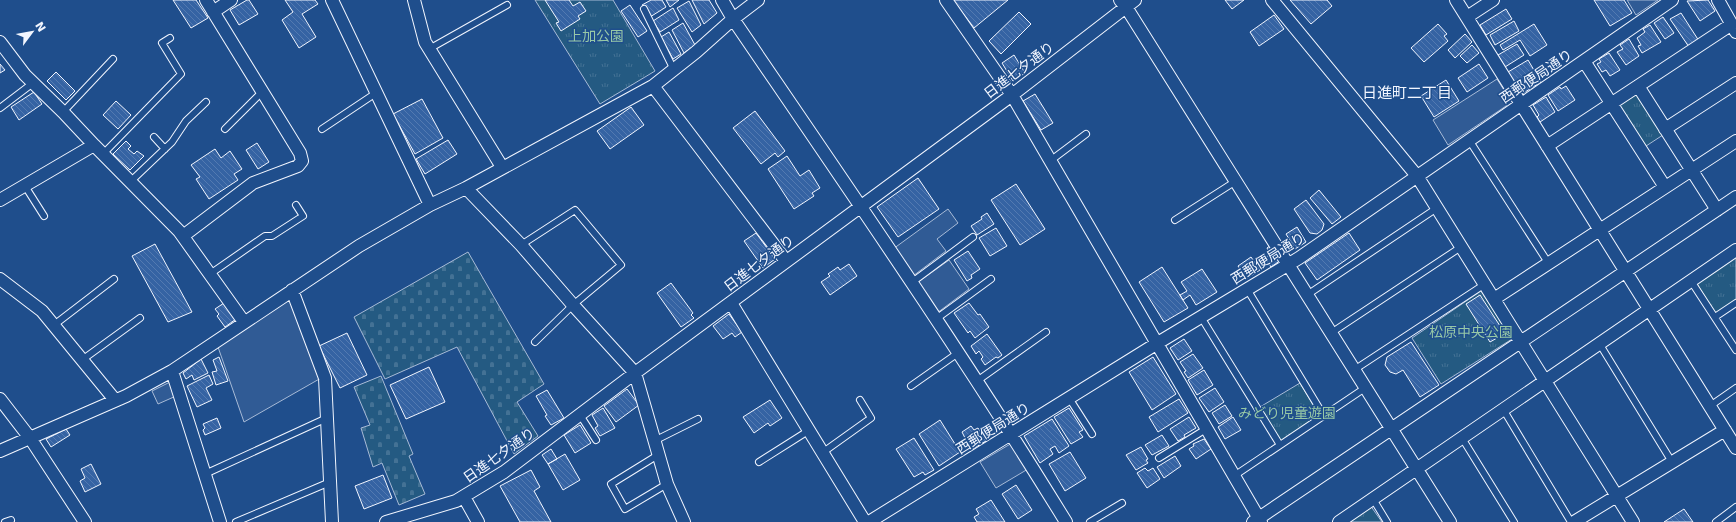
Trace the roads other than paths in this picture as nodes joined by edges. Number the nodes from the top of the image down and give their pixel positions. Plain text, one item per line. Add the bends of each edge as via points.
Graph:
1 (206, 0) edge
2 (231, 0) edge
3 (332, 0) edge
4 (414, 0) edge
5 (722, 0) edge
6 (758, 0) edge
7 (946, 0) edge
8 (1272, 0) edge
9 (1456, 0) edge
10 (1493, 0) edge
11 (1672, 0) edge
12 (1718, 0) edge
13 (1127, 2) edge
14 (507, 5) dead end
15 (644, 9) dead end
16 (213, 12) junction
17 (1467, 17) junction
18 (733, 19) junction
19 (1734, 28) edge
20 (170, 38) dead end
21 (0, 42) edge
22 (429, 50) junction
23 (114, 59) dead end
24 (1584, 61) junction
25 (674, 70) junction
26 (33, 83) junction
27 (1736, 83) edge
28 (653, 86) junction
29 (1638, 86) junction
30 (262, 92) junction
31 (376, 93) junction
32 (1012, 95) junction
33 (206, 102) dead end
34 (1521, 104) junction
35 (1611, 104) junction
36 (0, 108) edge
37 (63, 112) junction
38 (225, 129) dead end
39 (322, 129) dead end
40 (1665, 129) junction
41 (1086, 134) dead end
42 (154, 137) dead end
43 (1469, 140) junction
44 (1736, 141) edge
45 (94, 145) junction
46 (1547, 146) junction
47 (165, 149) junction
48 (103, 154) junction
49 (1050, 160) junction
50 (502, 167) junction
51 (1692, 170) junction
52 (1417, 176) junction
53 (1236, 181) junction
54 (130, 182) junction
55 (25, 186) junction
56 (1665, 187) junction
57 (466, 188) junction
58 (1736, 198) edge
59 (0, 200) edge
60 (296, 205) dead end
61 (430, 205) junction
62 (860, 206) junction
63 (1437, 208) junction
64 (1718, 210) junction
65 (44, 216) dead end
66 (1175, 220) dead end
67 (1600, 230) junction
68 (183, 236) junction
69 (974, 237) dead end
70 (521, 245) junction
71 (1461, 246) junction
72 (1736, 250) edge
73 (786, 261) junction
74 (1288, 264) junction
75 (1549, 264) junction
76 (1626, 272) junction
77 (210, 274) junction
78 (0, 279) edge
79 (114, 279) dead end
80 (991, 279) dead end
81 (1691, 280) junction
82 (911, 283) junction
83 (1485, 284) junction
84 (1247, 289) junction
85 (292, 290) junction
86 (1307, 295) junction
87 (1494, 299) junction
88 (731, 303) junction
89 (1736, 303) edge
90 (573, 305) junction
91 (1649, 309) junction
92 (1201, 317) junction
93 (1715, 317) junction
94 (140, 318) dead end
95 (936, 319) junction
96 (244, 322) junction
97 (54, 325) junction
98 (1046, 332) dead end
99 (1331, 333) junction
100 (535, 342) dead end
101 (1521, 342) junction
102 (1156, 344) junction
103 (1600, 344) junction
104 (1736, 350) edge
105 (958, 353) junction
106 (82, 360) junction
107 (1354, 370) junction
108 (172, 371) junction
109 (635, 372) junction
110 (977, 381) junction
111 (1545, 381) junction
112 (911, 386) dead end
113 (1365, 388) junction
114 (1736, 388) edge
115 (1069, 398) junction
116 (0, 399) edge
117 (115, 400) junction
118 (860, 400) dead end
119 (1710, 406) junction
120 (1503, 409) junction
121 (580, 415) junction
122 (1324, 416) junction
123 (327, 418) junction
124 (698, 418) dead end
125 (1206, 429) junction
126 (1392, 430) junction
127 (1725, 430) junction
128 (808, 431) junction
129 (1012, 434) junction
130 (1092, 434) dead end
131 (30, 438) junction
132 (1462, 438) junction
133 (596, 440) dead end
134 (654, 441) junction
135 (1280, 445) junction
136 (1736, 448) edge
137 (0, 451) edge
138 (822, 453) junction
139 (658, 455) junction
140 (1159, 458) dead end
141 (759, 462) dead end
142 (1672, 462) junction
143 (1416, 469) junction
144 (205, 474) junction
145 (1234, 476) junction
146 (331, 482) junction
147 (667, 484) junction
148 (1617, 496) junction
149 (464, 497) junction
150 (1373, 499) junction
151 (1122, 503) dead end
152 (1736, 507) edge
153 (1258, 521) edge
154 (85, 522) edge
155 (220, 522) edge
156 (236, 522) edge
157 (332, 522) edge
158 (386, 522) edge
159 (478, 522) edge
160 (684, 522) edge
161 (865, 522) edge
162 (869, 522) edge
163 (1066, 522) edge
164 (1090, 522) edge
165 (1339, 522) edge
166 (1387, 522) edge
167 (1450, 522) edge
168 (1514, 522) edge
169 (1571, 522) edge
170 (1574, 522) edge
171 (1633, 522) edge
172 (1716, 522) edge

1 - 16 street
2 - 16 street
3 - 31 street
4 - 22 street
5 - 18 street
6 - 18 street
7 - 32 street
8 - 52 street
9 - 17 street
10 - 17 street
11 - 24 street, 西郵便局通り
12 - 19 street
13 - 32 street, 日進七夕通り
13 - 53 street
14 - 22 lane
15 - 25 lane
16 - 30 street
17 - 34 street
18 - 25 street
18 - 62 street
19 - 29 street
20 - 48 lane via 162,43 180,74
21 - 26 street
22 - 50 street
23 - 37 lane
24 - 34 street, 西郵便局通り
24 - 35 street
25 - 28 street
26 - 36 lane
26 - 37 street
27 - 40 street
28 - 50 street
28 - 73 street
29 - 35 street
29 - 40 street
30 - 38 lane
30 - 68 street via 300,153 302,161 298,166 253,183
31 - 39 lane
31 - 61 street
32 - 49 street
32 - 62 street, 日進七夕通り
33 - 47 lane via 186,121
34 - 43 street, 西郵便局通り
34 - 46 street
35 - 46 street
35 - 56 street
37 - 45 street
40 - 51 street
41 - 49 lane
42 - 47 lane
43 - 52 street, 西郵便局通り
43 - 75 lane
44 - 51 street
45 - 48 street
45 - 55 street
46 - 67 street
47 - 54 lane
48 - 54 street
49 - 102 street
50 - 57 street
51 - 56 street
51 - 64 street
52 - 63 street
52 - 74 street, 西郵便局通り
53 - 66 lane
53 - 74 street
54 - 68 street
55 - 59 street
55 - 65 lane
56 - 67 street
57 - 61 street
57 - 70 street
58 - 64 street
60 - 77 lane via 303,216 272,236 265,236
61 - 85 street via 359,246
62 - 73 street, 日進七夕通り
62 - 82 street
63 - 71 street
63 - 86 lane
64 - 76 street
67 - 75 street
67 - 76 street
68 - 77 street
69 - 82 lane
70 - 90 street
70 - 90 lane via 575,210 621,265
71 - 83 street
71 - 99 lane
72 - 81 street
73 - 88 street, 日進七夕通り
74 - 84 street, 西郵便局通り
74 - 86 street
75 - 87 street
76 - 91 street
76 - 101 street
77 - 96 street
78 - 97 street via 42,311
79 - 97 lane
80 - 95 lane
81 - 91 street
81 - 93 lane
82 - 95 street
83 - 87 street
83 - 107 lane
84 - 92 street, 西郵便局通り
84 - 122 lane
85 - 96 street
85 - 123 street via 325,378
86 - 99 street
87 - 101 street
88 - 109 street, 日進七夕通り
88 - 128 street
89 - 93 lane
90 - 100 lane
90 - 109 street
91 - 103 street
91 - 119 street
92 - 102 street, 西郵便局通り
92 - 135 lane
93 - 104 lane
94 - 106 lane
95 - 105 street
96 - 108 street
97 - 106 street
98 - 110 lane
99 - 107 street
101 - 111 street
101 - 126 street
102 - 115 street, 西郵便局通り
102 - 125 street
103 - 111 street
103 - 142 lane
105 - 110 street
105 - 112 lane
106 - 117 street
107 - 113 street
108 - 117 street
108 - 144 street
109 - 121 street, 日進七夕通り
109 - 134 street
110 - 129 street
111 - 120 street
111 - 148 street
113 - 122 lane
113 - 126 street
114 - 119 lane
115 - 129 street, 西郵便局通り
115 - 130 lane
116 - 131 street
117 - 131 street
118 - 138 lane via 871,418
119 - 127 street
120 - 132 street
120 - 169 lane
121 - 133 lane
121 - 149 street, 日進七夕通り via 504,472
122 - 135 lane
123 - 144 lane
123 - 146 street
124 - 134 lane
125 - 140 lane
125 - 145 street
126 - 143 street
126 - 153 street
127 - 136 street
127 - 142 street
128 - 138 street
128 - 141 lane
129 - 162 street, 西郵便局通り
129 - 163 street
131 - 137 street
131 - 154 street
132 - 143 street
132 - 168 lane
134 - 139 street
135 - 145 lane
138 - 161 street
139 - 147 street
139 - 147 lane via 611,484 625,509
142 - 148 street
143 - 150 street
143 - 167 street
144 - 155 street
145 - 153 street
146 - 156 lane
146 - 157 street
147 - 160 street
148 - 170 street
148 - 171 street
149 - 158 street, 日進七夕通り via 456,502
149 - 159 street
150 - 165 street
150 - 166 lane
151 - 164 lane
152 - 172 lane

